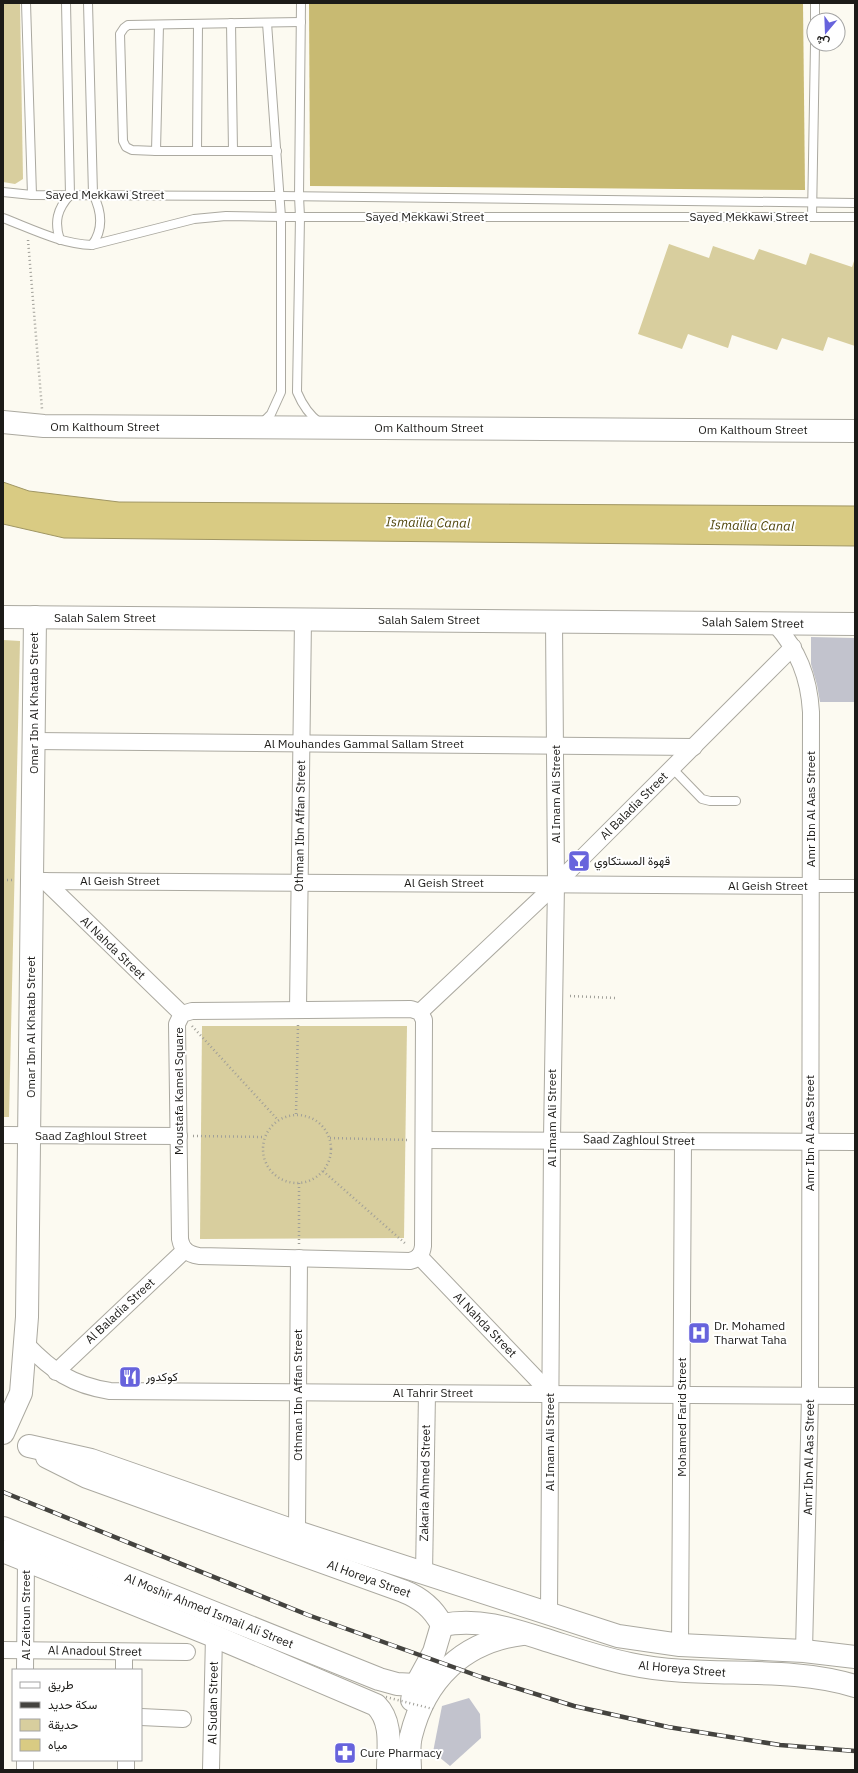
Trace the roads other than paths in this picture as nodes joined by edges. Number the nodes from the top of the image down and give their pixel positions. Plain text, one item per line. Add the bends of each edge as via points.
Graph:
1 (26, 3) edge
2 (66, 3) edge
3 (88, 3) edge
4 (301, 3) edge
5 (301, 22) junction
6 (231, 23) junction
7 (267, 23) junction
8 (198, 24) junction
9 (159, 25) junction
10 (815, 52) edge
11 (196, 150) junction
12 (233, 151) junction
13 (277, 151) junction
14 (156, 152) junction
15 (3, 192) edge
16 (93, 194) junction
17 (32, 195) junction
18 (70, 195) junction
19 (280, 196) junction
20 (299, 196) junction
21 (813, 202) junction
22 (855, 203) edge
23 (300, 217) junction
24 (812, 217) junction
25 (855, 217) edge
26 (3, 218) edge
27 (281, 218) junction
28 (60, 240) junction
29 (92, 245) junction
30 (3, 422) edge
31 (253, 427) junction
32 (330, 427) junction
33 (855, 431) edge
34 (3, 616) edge
35 (35, 617) junction
36 (303, 619) junction
37 (554, 621) junction
38 (775, 624) junction
39 (855, 624) edge
40 (793, 647) junction
41 (34, 741) junction
42 (301, 743) junction
43 (556, 745) junction
44 (694, 747) junction
45 (672, 768) junction
46 (736, 801) dead end
47 (39, 881) junction
48 (300, 882) junction
49 (556, 884) junction
50 (811, 886) junction
51 (855, 886) edge
52 (298, 1010) junction
53 (420, 1012) junction
54 (182, 1014) junction
55 (3, 1135) edge
56 (30, 1135) junction
57 (179, 1136) junction
58 (552, 1139) junction
59 (424, 1140) junction
60 (683, 1141) junction
61 (810, 1141) junction
62 (855, 1142) edge
63 (185, 1250) junction
64 (420, 1256) junction
65 (299, 1258) junction
66 (26, 1344) junction
67 (56, 1372) junction
68 (298, 1392) junction
69 (12, 1393) edge
70 (427, 1393) junction
71 (551, 1394) junction
72 (682, 1395) junction
73 (810, 1396) junction
74 (855, 1396) edge
75 (3, 1434) edge
76 (29, 1446) junction
77 (3, 1528) edge
78 (297, 1532) junction
79 (3, 1551) edge
80 (26, 1560) junction
81 (424, 1574) junction
82 (549, 1614) junction
83 (442, 1625) junction
84 (525, 1633) junction
85 (214, 1636) junction
86 (680, 1645) junction
87 (732, 1648) junction
88 (3, 1650) edge
89 (26, 1650) junction
90 (804, 1651) junction
91 (124, 1652) junction
92 (187, 1652) dead end
93 (834, 1655) junction
94 (855, 1657) edge
95 (25, 1669) edge
96 (124, 1669) edge
97 (731, 1674) junction
98 (831, 1680) junction
99 (416, 1685) junction
100 (855, 1686) edge
101 (142, 1717) edge
102 (182, 1719) dead end
103 (410, 1738) junction
104 (212, 1770) edge
105 (388, 1770) edge
106 (410, 1770) edge

1 - 17 lane
2 - 18 lane
3 - 16 lane
4 - 5 lane
5 - 7 lane
5 - 20 lane
6 - 7 lane
6 - 8 lane
6 - 12 lane
7 - 13 lane
8 - 9 lane
8 - 11 lane
9 - 14 lane
9 - 14 lane via 128,25 121,32 120,38 124,145 132,150
10 - 21 lane
11 - 12 lane
11 - 14 lane
12 - 13 lane
13 - 19 lane
15 - 17 lane, Sayed Mekkawi Street
16 - 18 lane, Sayed Mekkawi Street
16 - 19 lane, Sayed Mekkawi Street
16 - 29 lane via 101,216 100,228
17 - 18 lane, Sayed Mekkawi Street
18 - 28 lane via 58,211 56,221
19 - 20 lane, Sayed Mekkawi Street
19 - 27 lane
20 - 21 lane, Sayed Mekkawi Street
20 - 23 lane
21 - 22 lane, Sayed Mekkawi Street
21 - 24 lane
23 - 24 lane, Sayed Mekkawi Street
23 - 27 lane, Sayed Mekkawi Street
23 - 32 lane via 297,392 310,414 319,423
24 - 25 lane, Sayed Mekkawi Street
26 - 28 lane, Sayed Mekkawi Street
27 - 29 lane, Sayed Mekkawi Street via 226,216 194,219
27 - 31 lane via 281,392 271,414 263,423
28 - 29 lane, Sayed Mekkawi Street via 76,245
30 - 31 main road, Om Kalthoum Street via 44,426
31 - 32 main road, Om Kalthoum Street
32 - 33 main road, Om Kalthoum Street
34 - 35 main road, Salah Salem Street
35 - 36 main road, Salah Salem Street
35 - 41 main road, Omar Ibn Al Khatab Street
36 - 37 main road, Salah Salem Street
36 - 42 street, Othman Ibn Affan Street
37 - 38 main road, Salah Salem Street
37 - 43 street, Al Imam Ali Street
38 - 39 main road, Salah Salem Street
38 - 40 street, Amr Ibn Al Aas Street
40 - 44 street, Al Baladia Street
40 - 50 street, Amr Ibn Al Aas Street via 805,672 810,695
41 - 42 street, Al Mouhandes Gammal Sallam Street
41 - 47 main road, Omar Ibn Al Khatab Street
42 - 43 street, Al Mouhandes Gammal Sallam Street
42 - 48 street, Othman Ibn Affan Street
43 - 44 street, Al Mouhandes Gammal Sallam Street
43 - 49 street, Al Imam Ali Street
44 - 45 street, Al Baladia Street
45 - 46 lane via 702,799
45 - 49 street, Al Baladia Street
47 - 48 street, Al Geish Street
47 - 54 street, Al Nahda Street
47 - 56 main road, Omar Ibn Al Khatab Street
48 - 49 street, Al Geish Street
48 - 52 street, Othman Ibn Affan Street
49 - 50 street, Al Geish Street
49 - 53 street, Al Baladia Street
49 - 58 street, Al Imam Ali Street
50 - 51 street, Al Geish Street
50 - 61 street, Amr Ibn Al Aas Street
52 - 53 street, Moustafa Kamel Square via 411,1009
52 - 54 street, Moustafa Kamel Square via 192,1010
53 - 59 street via 424,1020
54 - 57 street, Moustafa Kamel Square via 177,1024
55 - 56 street, Saad Zaghloul Street
56 - 57 street, Saad Zaghloul Street
56 - 66 main road, Omar Ibn Al Khatab Street
57 - 63 street, Moustafa Kamel Square via 180,1239
58 - 59 street, Saad Zaghloul Street
58 - 60 street, Saad Zaghloul Street
58 - 71 street, Al Imam Ali Street
59 - 64 street via 423,1246
60 - 61 street, Saad Zaghloul Street
60 - 72 street, Mohamed Farid Street
61 - 62 street, Saad Zaghloul Street
61 - 73 street, Amr Ibn Al Aas Street
63 - 65 street via 191,1255 199,1256
63 - 67 street, Al Baladia Street
64 - 65 street via 410,1261
64 - 71 street, Al Nahda Street
65 - 68 street, Othman Ibn Affan Street
66 - 67 street, Al Tahrir Street
66 - 69 main road, Omar Ibn Al Khatab Street
67 - 68 street, Al Tahrir Street via 82,1385 110,1391
68 - 70 street, Al Tahrir Street
68 - 78 street, Othman Ibn Affan Street
69 - 75 main road, Omar Ibn Al Khatab Street via 12,1415
70 - 71 street, Al Tahrir Street
70 - 81 street, Zakaria Ahmed Street
71 - 72 street, Al Tahrir Street
71 - 82 street, Al Imam Ali Street
72 - 73 street, Al Tahrir Street
72 - 86 street, Mohamed Farid Street
73 - 74 street, Al Tahrir Street
73 - 90 street, Amr Ibn Al Aas Street
75 - 76 main road, Al Horeya Street
76 - 78 main road, Al Horeya Street via 91,1460
76 - 83 main road, Al Horeya Street via 60,1465 87,1477 416,1596 436,1613
77 - 99 main road, Al Moshir Ahmed Ismail Ali Street via 379,1679 397,1684
78 - 81 main road, Al Horeya Street
79 - 80 main road, Al Moshir Ahmed Ismail Ali Street
80 - 85 main road, Al Moshir Ahmed Ismail Ali Street
80 - 89 street, Al Zeitoun Street
81 - 82 main road, Al Horeya Street
82 - 86 main road, Al Horeya Street via 618,1636
83 - 84 main road, Al Horeya Street via 457,1622 492,1624
83 - 99 main road via 434,1652
84 - 97 main road, Al Horeya Street via 596,1656 631,1664 666,1670
84 - 103 main road via 478,1646 451,1664 422,1705
85 - 104 street, Al Sudan Street
85 - 105 main road, Al Moshir Ahmed Ismail Ali Street via 377,1699 387,1721
86 - 87 main road, Al Horeya Street
87 - 90 main road, Al Horeya Street
87 - 97 main road
88 - 89 street, Al Anadoul Street
89 - 91 street, Al Anadoul Street
89 - 95 street, Al Zeitoun Street
90 - 93 main road, Al Horeya Street
91 - 92 street, Al Anadoul Street
91 - 96 street
93 - 94 main road, Al Horeya Street
93 - 98 main road
97 - 98 main road, Al Horeya Street
98 - 100 main road, Al Horeya Street
99 - 103 main road via 410,1704
101 - 102 street
103 - 106 main road

